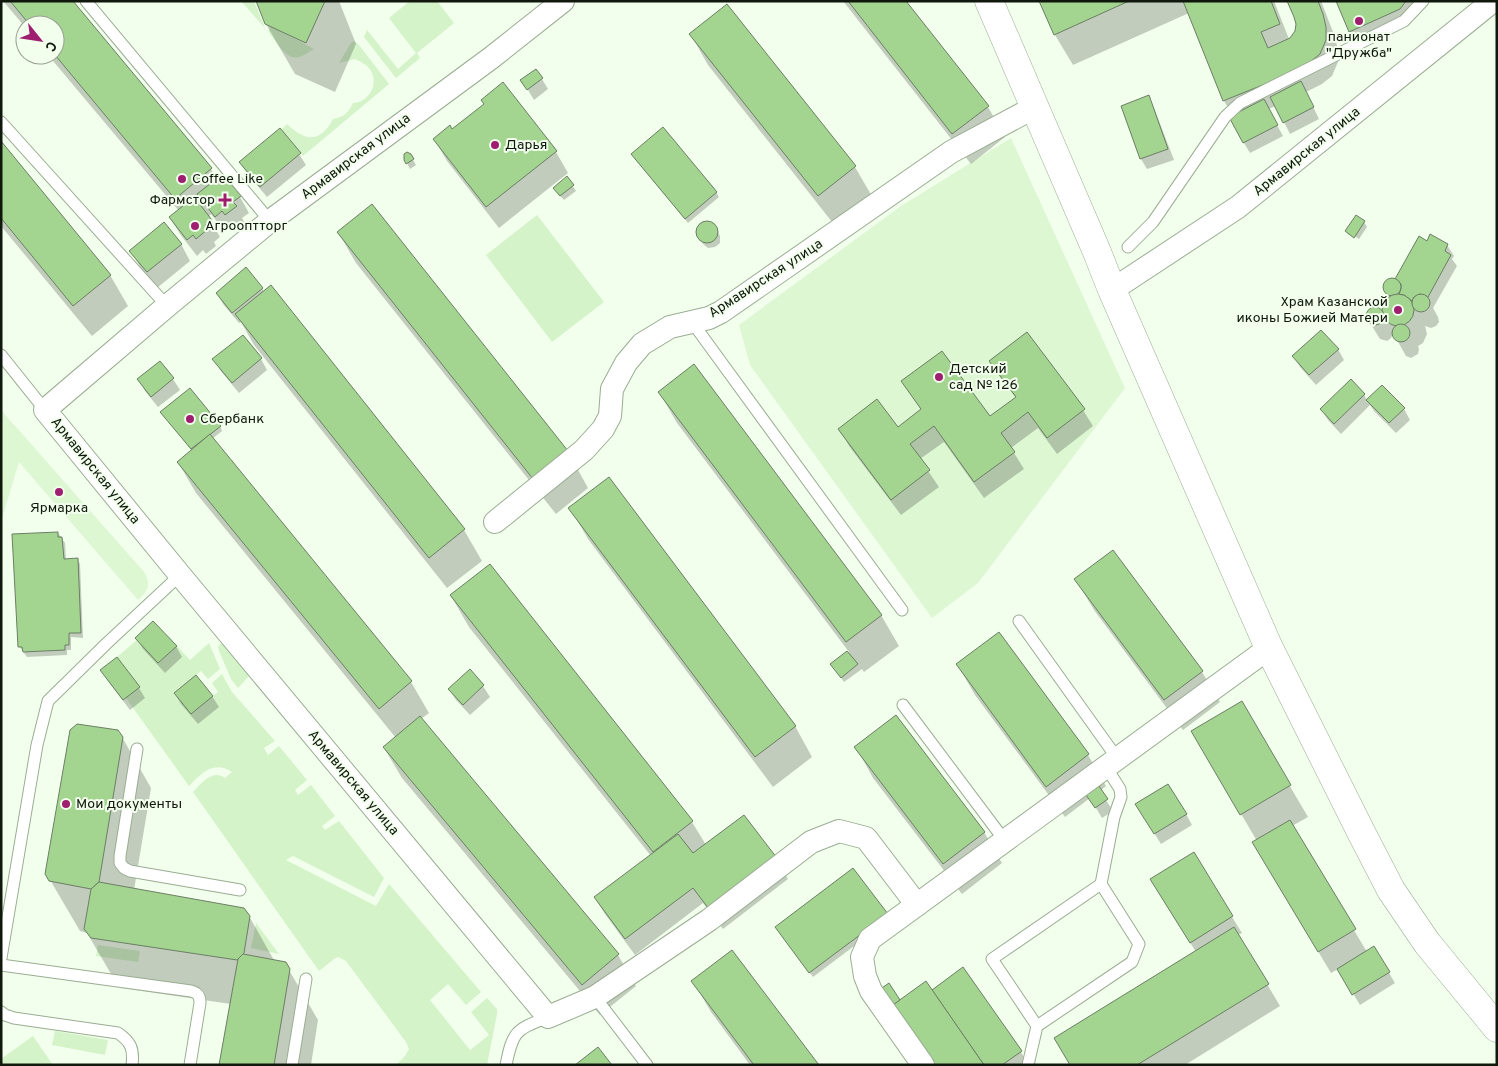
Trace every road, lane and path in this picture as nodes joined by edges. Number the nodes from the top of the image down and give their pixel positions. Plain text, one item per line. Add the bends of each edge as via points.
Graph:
1 (86, 1) edge
2 (564, 1) edge
3 (989, 1) edge
4 (1422, 1) edge
5 (1493, 1) edge
6 (1036, 107) junction
7 (1, 122) edge
8 (270, 221) junction
9 (1128, 247) dead end
10 (1112, 290) junction
11 (167, 306) junction
12 (692, 322) junction
13 (1, 355) edge
14 (45, 410) junction
15 (495, 522) dead end
16 (180, 575) junction
17 (902, 610) dead end
18 (1019, 621) dead end
19 (1268, 648) junction
20 (903, 705) dead end
21 (137, 749) dead end
22 (1112, 762) junction
23 (1005, 840) junction
24 (1101, 884) junction
25 (240, 890) dead end
26 (917, 905) junction
27 (1, 958) edge
28 (1, 966) edge
29 (306, 980) dead end
30 (595, 997) junction
31 (1, 1012) edge
32 (548, 1017) junction
33 (1036, 1026) junction
34 (1497, 1028) edge
35 (132, 1065) edge
36 (190, 1065) edge
37 (292, 1065) edge
38 (506, 1065) edge
39 (647, 1065) edge
40 (923, 1065) edge
41 (1028, 1065) edge

1 - 8 lane
2 - 8 street, Армавирская улица
3 - 6 main road
4 - 9 lane via 1404,21 1240,103 1225,117 1153,222
5 - 10 street, Армавирская улица via 1238,207
6 - 10 main road
6 - 12 street, Армавирская улица via 951,152 721,312
7 - 11 lane
8 - 11 street, Армавирская улица
10 - 19 main road
11 - 14 street, Армавирская улица
12 - 15 street, Армавирская улица via 670,326 642,344 626,363 612,389 610,416 603,429 584,450
12 - 17 lane
13 - 14 lane
14 - 16 street, Армавирская улица
16 - 27 lane via 48,701 37,745
16 - 32 street, Армавирская улица
18 - 22 lane
19 - 22 street
19 - 34 main road via 1391,890 1427,943
20 - 23 lane
21 - 25 lane via 120,864 130,871
22 - 23 street
22 - 24 lane via 1122,797 1114,817
23 - 26 street
24 - 33 lane via 1139,944 1132,962
24 - 33 lane via 992,959
26 - 30 street via 866,838 839,831 811,842 709,920
26 - 40 street via 870,939 862,957 871,992
28 - 36 lane via 196,993 200,996 200,1003
29 - 37 lane
30 - 32 street
30 - 39 lane
31 - 35 lane via 14,1018 118,1033 131,1046
32 - 38 lane via 522,1028 515,1036
33 - 41 lane

